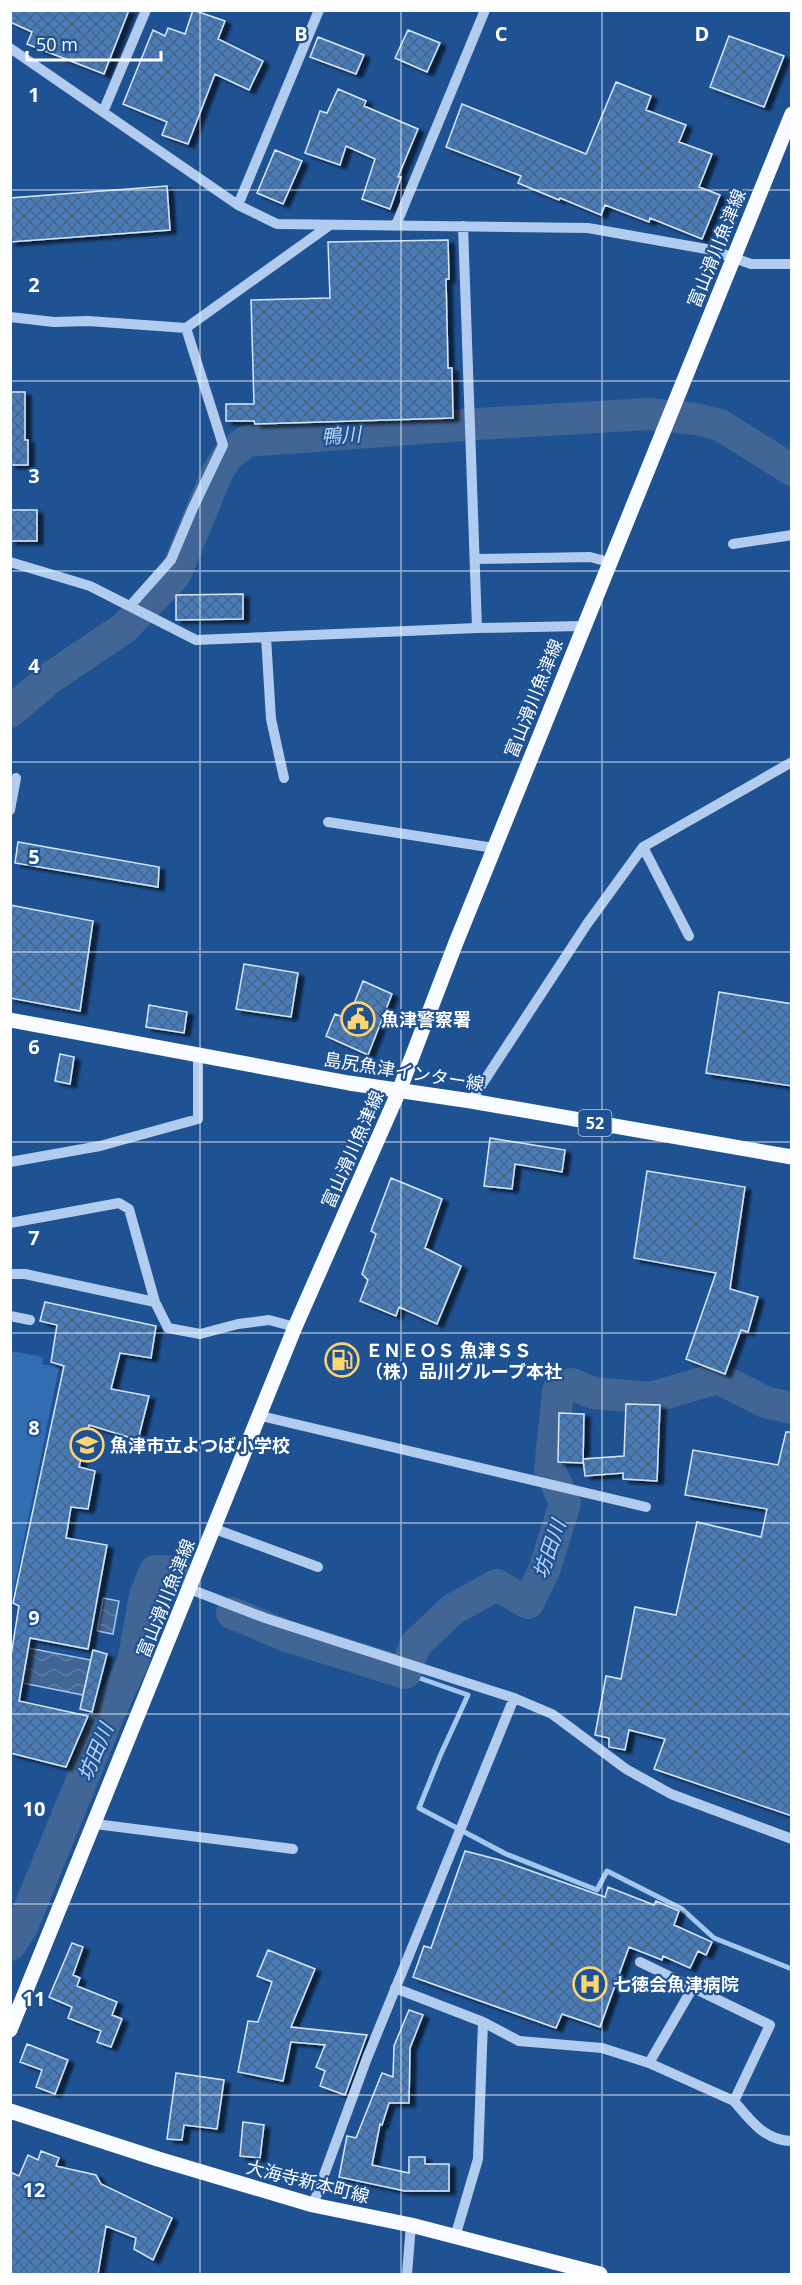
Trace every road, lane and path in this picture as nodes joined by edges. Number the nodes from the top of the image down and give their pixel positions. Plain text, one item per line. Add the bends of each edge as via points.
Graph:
1 (146, 10) edge
2 (319, 10) edge
3 (485, 10) edge
4 (10, 48) edge
5 (103, 111) junction
6 (792, 114) edge
7 (238, 205) junction
8 (330, 224) junction
9 (396, 225) junction
10 (463, 226) junction
11 (733, 258) junction
12 (792, 264) edge
13 (10, 317) edge
14 (186, 328) junction
15 (792, 536) edge
16 (733, 544) dead end
17 (475, 559) junction
18 (10, 562) edge
19 (609, 562) junction
20 (129, 606) junction
21 (583, 626) junction
22 (477, 627) junction
23 (266, 637) junction
24 (792, 762) edge
25 (16, 778) dead end
26 (284, 778) dead end
27 (10, 810) edge
28 (328, 822) dead end
29 (644, 847) junction
30 (494, 848) junction
31 (688, 936) dead end
32 (10, 1020) edge
33 (198, 1054) junction
34 (399, 1091) junction
35 (471, 1101) junction
36 (792, 1157) edge
37 (10, 1162) edge
38 (10, 1223) edge
39 (10, 1274) edge
40 (155, 1302) junction
41 (10, 1316) edge
42 (30, 1320) dead end
43 (295, 1327) junction
44 (261, 1416) junction
45 (646, 1508) dead end
46 (215, 1529) junction
47 (318, 1567) dead end
48 (190, 1589) junction
49 (514, 1698) junction
50 (95, 1824) junction
51 (792, 1839) edge
52 (293, 1849) dead end
53 (640, 1962) dead end
54 (395, 1988) junction
55 (692, 1989) junction
56 (483, 2022) junction
57 (10, 2030) edge
58 (649, 2063) junction
59 (734, 2101) junction
60 (10, 2111) edge
61 (792, 2141) edge
62 (313, 2205) junction
63 (411, 2225) junction
64 (455, 2237) junction
65 (407, 2274) edge
66 (600, 2274) edge

1 - 5 street
2 - 7 street
3 - 9 street
4 - 5 street
5 - 7 street
6 - 11 main road, 富山滑川魚津線
7 - 8 street via 277,224
8 - 9 street
8 - 14 street
9 - 10 street
10 - 11 street via 588,228 712,250
10 - 17 street
11 - 12 street via 751,264
11 - 19 main road, 富山滑川魚津線
13 - 14 street
14 - 20 street via 223,445 171,560
15 - 16 street
17 - 19 street via 590,557
17 - 22 street
18 - 20 street via 90,586
19 - 21 main road, 富山滑川魚津線
20 - 23 street via 196,640
21 - 22 street
21 - 30 main road, 富山滑川魚津線
22 - 23 street
23 - 26 street via 271,719
24 - 29 street
25 - 27 street
28 - 30 street
29 - 31 street
29 - 35 street via 587,924
30 - 34 main road, 富山滑川魚津線
32 - 33 main road, 島尻魚津インター線 / 52
33 - 34 main road, 島尻魚津インター線 / 52
33 - 37 street via 198,1119 100,1146
34 - 35 main road, 島尻魚津インター線 / 52
34 - 43 main road, 富山滑川魚津線
35 - 36 main road, 島尻魚津インター線 / 52
38 - 40 street via 120,1203 129,1209
39 - 40 street via 26,1274
40 - 43 street via 168,1328 200,1334 269,1320
41 - 42 street
43 - 44 main road, 富山滑川魚津線
44 - 45 street
44 - 46 main road, 富山滑川魚津線
46 - 47 street
46 - 48 main road, 富山滑川魚津線
48 - 49 street via 265,1618
48 - 50 main road, 富山滑川魚津線
49 - 51 street via 552,1714 626,1769 671,1794
49 - 54 street
50 - 52 street
50 - 57 main road, 富山滑川魚津線
53 - 55 street
54 - 56 street
54 - 62 street
55 - 58 street
55 - 59 street via 770,2025
56 - 58 street via 519,2041 602,2048
56 - 64 street via 478,2159
58 - 59 street
59 - 61 street via 768,2136
60 - 62 main road, 大海寺新本町線
62 - 63 main road, 大海寺新本町線
63 - 64 main road, 大海寺新本町線
63 - 65 street
64 - 66 main road, 大海寺新本町線

